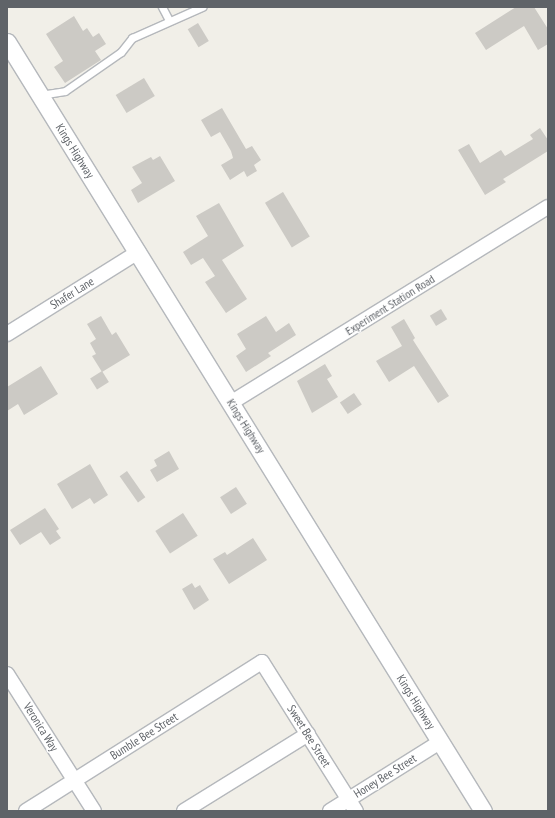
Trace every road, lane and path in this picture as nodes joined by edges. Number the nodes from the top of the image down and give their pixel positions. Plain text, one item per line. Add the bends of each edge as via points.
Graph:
1 (162, 7) edge
2 (202, 7) edge
3 (170, 20) junction
4 (7, 42) edge
5 (40, 95) junction
6 (548, 208) edge
7 (138, 252) junction
8 (7, 334) edge
9 (232, 402) junction
10 (262, 662) joint
11 (7, 674) edge
12 (308, 734) junction
13 (440, 742) junction
14 (74, 781) junction
15 (352, 805) edge
16 (26, 811) edge
17 (94, 811) edge
18 (184, 811) edge
19 (330, 811) edge
20 (483, 811) edge

1 - 3 lane
2 - 3 lane
3 - 5 lane via 132,38 121,52 65,91
4 - 5 street, Kings Highway
5 - 7 street, Kings Highway
6 - 9 street, Experiment Station Road
7 - 8 street, Shafer Lane
7 - 9 street, Kings Highway
9 - 13 street, Kings Highway
10 - 12 street, Sweet Bee Street
10 - 14 street, Bumble Bee Street
11 - 14 street, Veronica Way
12 - 15 street, Sweet Bee Street
12 - 18 street
13 - 15 street, Honey Bee Street
13 - 20 street, Kings Highway
14 - 16 street, Bumble Bee Street
14 - 17 street, Veronica Way
15 - 19 street, Honey Bee Street

